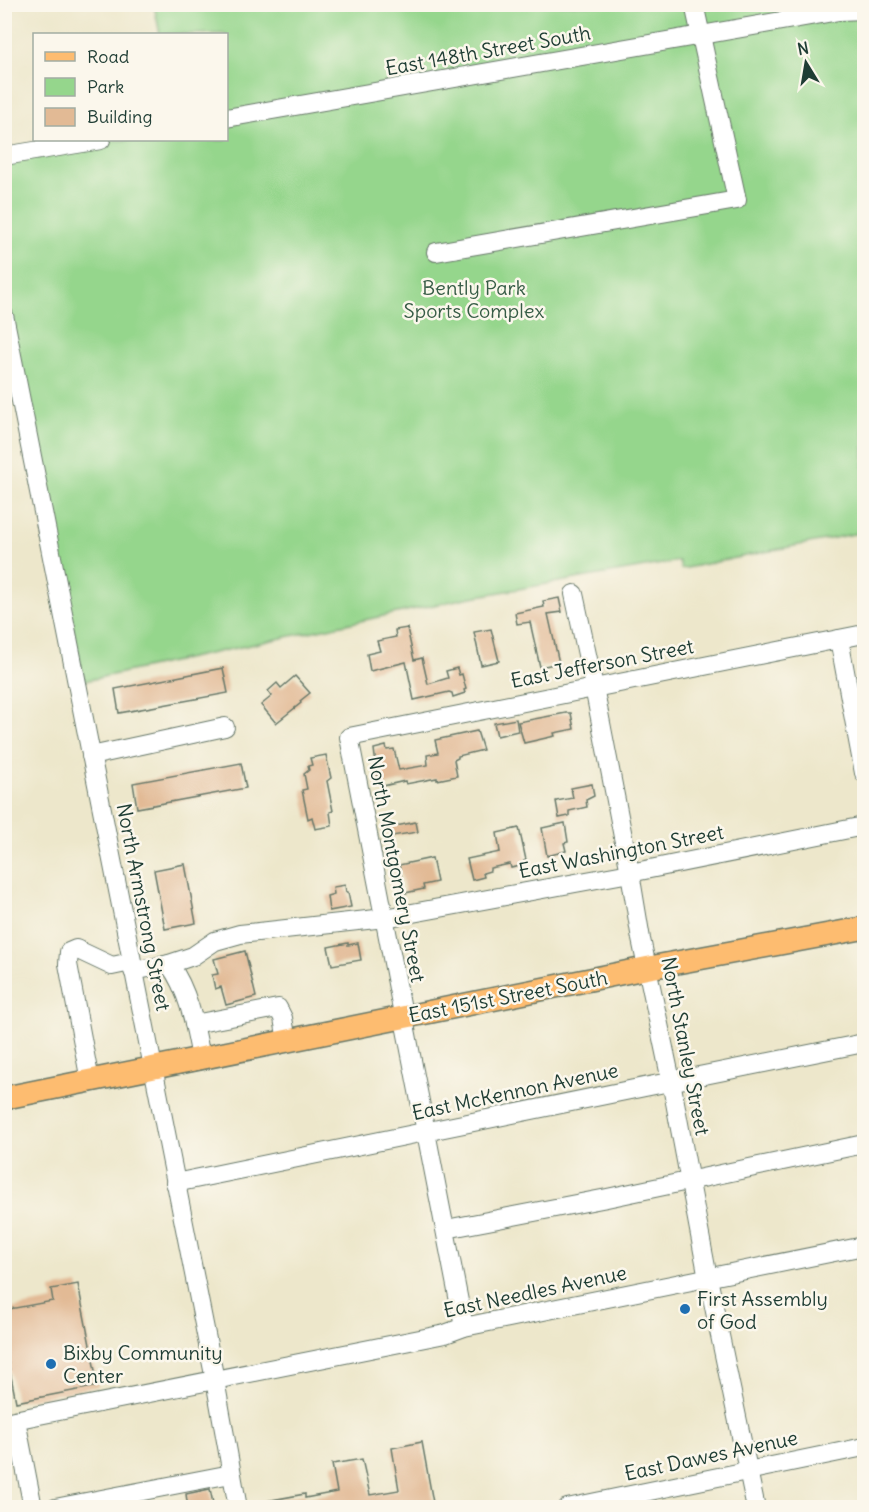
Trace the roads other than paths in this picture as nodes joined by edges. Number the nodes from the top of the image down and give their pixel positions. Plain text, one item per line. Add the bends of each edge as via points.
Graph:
1 (694, 4) edge
2 (864, 10) edge
3 (701, 36) junction
4 (228, 118) edge
5 (95, 141) edge
6 (4, 156) edge
7 (436, 252) dead end
8 (4, 315) edge
9 (574, 594) dead end
10 (864, 634) edge
11 (839, 639) junction
12 (594, 687) junction
13 (225, 727) dead end
14 (349, 736) joint
15 (91, 756) junction
16 (864, 773) edge
17 (864, 826) edge
18 (630, 873) junction
19 (385, 918) junction
20 (864, 928) edge
21 (169, 964) junction
22 (132, 966) junction
23 (647, 968) junction
24 (403, 1017) junction
25 (194, 1024) junction
26 (288, 1041) junction
27 (864, 1043) edge
28 (201, 1058) junction
29 (152, 1068) junction
30 (90, 1081) junction
31 (671, 1081) junction
32 (4, 1098) edge
33 (427, 1133) junction
34 (864, 1144) edge
35 (689, 1180) junction
36 (175, 1183) junction
37 (446, 1229) junction
38 (864, 1246) edge
39 (708, 1278) junction
40 (464, 1327) junction
41 (215, 1380) junction
42 (10, 1421) edge
43 (864, 1446) edge
44 (749, 1470) junction
45 (231, 1474) junction
46 (33, 1508) edge
47 (55, 1508) edge
48 (238, 1508) edge
49 (567, 1508) edge
50 (756, 1508) edge

1 - 3 street
2 - 3 street, East 148th Street South
3 - 4 street, East 148th Street South
3 - 7 street via 736,200
5 - 6 street
8 - 15 street, North Armstrong Street
9 - 12 street, North Stanley Street
10 - 11 street, East Jefferson Street
11 - 12 street, East Jefferson Street
11 - 16 street
12 - 14 street, East Jefferson Street
12 - 18 street, North Stanley Street
13 - 15 street
14 - 19 street, North Montgomery Street
15 - 22 street, North Armstrong Street
17 - 18 street, East Washington Street
18 - 19 street, East Washington Street
18 - 23 street, North Stanley Street
19 - 21 street, East Washington Street via 227,937
19 - 24 street, North Montgomery Street
20 - 23 main road, East 151st Street South
21 - 22 street, East Washington Street
21 - 25 street via 178,976
22 - 29 street, North Armstrong Street
22 - 30 street, East Washington Street via 112,966 76,949 69,952
23 - 24 main road, East 151st Street South
23 - 31 street, North Stanley Street
24 - 26 main road, East 151st Street South
24 - 33 street, North Montgomery Street
25 - 26 street via 278,1008
25 - 28 street
26 - 28 main road, East 151st Street South
27 - 31 street, East McKennon Avenue
28 - 29 main road, East 151st Street South
29 - 30 main road, East 151st Street South
29 - 36 street, North Armstrong Street
30 - 32 main road, East 151st Street South
31 - 33 street, East McKennon Avenue
31 - 35 street, North Stanley Street
33 - 36 street, East McKennon Avenue
33 - 37 street, North Montgomery Street
34 - 35 street
35 - 37 street
35 - 39 street, North Stanley Street
36 - 41 street, North Armstrong Street
37 - 40 street, North Montgomery Street
38 - 39 street, East Needles Avenue
39 - 40 street, East Needles Avenue
39 - 44 street, North Stanley Street
40 - 41 street, East Needles Avenue
41 - 42 street, East Needles Avenue
41 - 45 street, North Armstrong Street
42 - 46 street
43 - 44 street, East Dawes Avenue
44 - 49 street, East Dawes Avenue
44 - 50 street, North Stanley Street
45 - 47 street
45 - 48 street, North Armstrong Street

